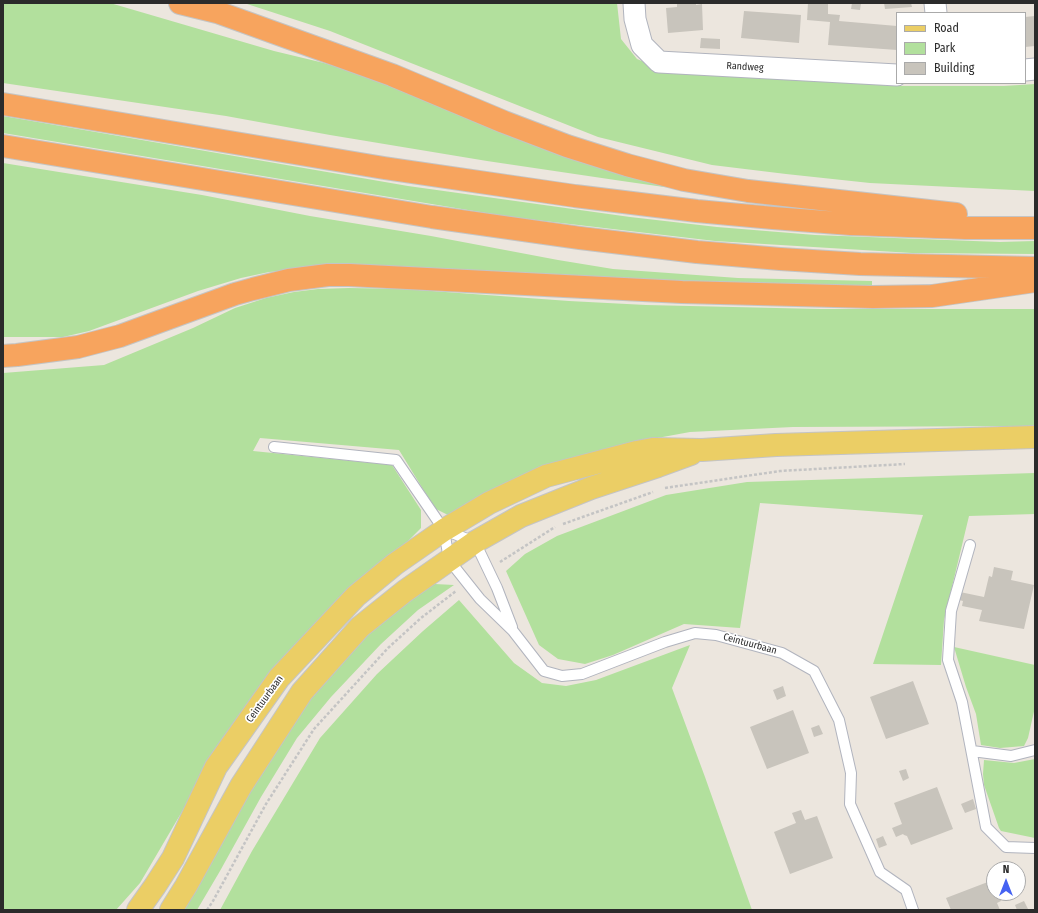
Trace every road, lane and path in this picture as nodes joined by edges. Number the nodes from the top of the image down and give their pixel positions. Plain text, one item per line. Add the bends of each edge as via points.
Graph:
1 (180, 3) edge
2 (634, 3) edge
3 (896, 75) edge
4 (3, 104) edge
5 (3, 146) edge
6 (1035, 224) edge
7 (1035, 228) edge
8 (1035, 268) edge
9 (1035, 281) edge
10 (3, 342) edge
11 (55, 350) junction
12 (3, 356) edge
13 (1035, 437) edge
14 (274, 446) dead end
15 (702, 450) junction
16 (908, 464) dead end
17 (664, 488) dead end
18 (657, 491) dead end
19 (444, 530) junction
20 (474, 542) junction
21 (970, 544) dead end
22 (449, 560) junction
23 (488, 570) junction
24 (467, 583) junction
25 (513, 631) junction
26 (1035, 750) edge
27 (972, 751) junction
28 (1035, 848) edge
29 (138, 910) edge
30 (171, 910) edge
31 (207, 910) edge
32 (913, 910) edge

1 - 6 highway via 216,12 363,65 567,146 684,180 748,191
2 - 3 street, Randweg via 635,19 642,45 659,62
4 - 7 highway via 384,168 697,212 850,224
5 - 8 highway via 432,217 697,252 860,264
9 - 11 highway via 932,296 873,297 682,292 328,275 272,283 120,336 78,348
10 - 11 highway
11 - 12 highway
13 - 15 main road, Ceintuurbaan
14 - 19 lane via 396,460
15 - 19 main road, Ceintuurbaan via 653,449 546,476 489,503
15 - 20 main road, Ceintuurbaan via 591,488 521,516
16 - 17 path via 780,471
18 - 23 path via 554,527
19 - 20 lane
19 - 22 lane, Ceintuurbaan
19 - 29 main road, Ceintuurbaan via 395,564 356,596 279,678 216,767 173,858
20 - 22 main road, Ceintuurbaan
20 - 23 lane, Ceintuurbaan
21 - 27 lane via 951,611 948,660 962,702
22 - 24 lane, Ceintuurbaan
22 - 30 main road, Ceintuurbaan via 360,627 302,692 241,786
23 - 25 lane, Ceintuurbaan
24 - 25 lane, Ceintuurbaan
24 - 31 path via 421,618 388,648 314,728 266,804
25 - 32 lane, Ceintuurbaan via 544,671 562,676 582,674 695,633 716,635 782,653 814,671 839,720 850,773 850,804 880,872 906,890
26 - 27 lane via 1011,756
27 - 28 lane via 986,826 1006,847

